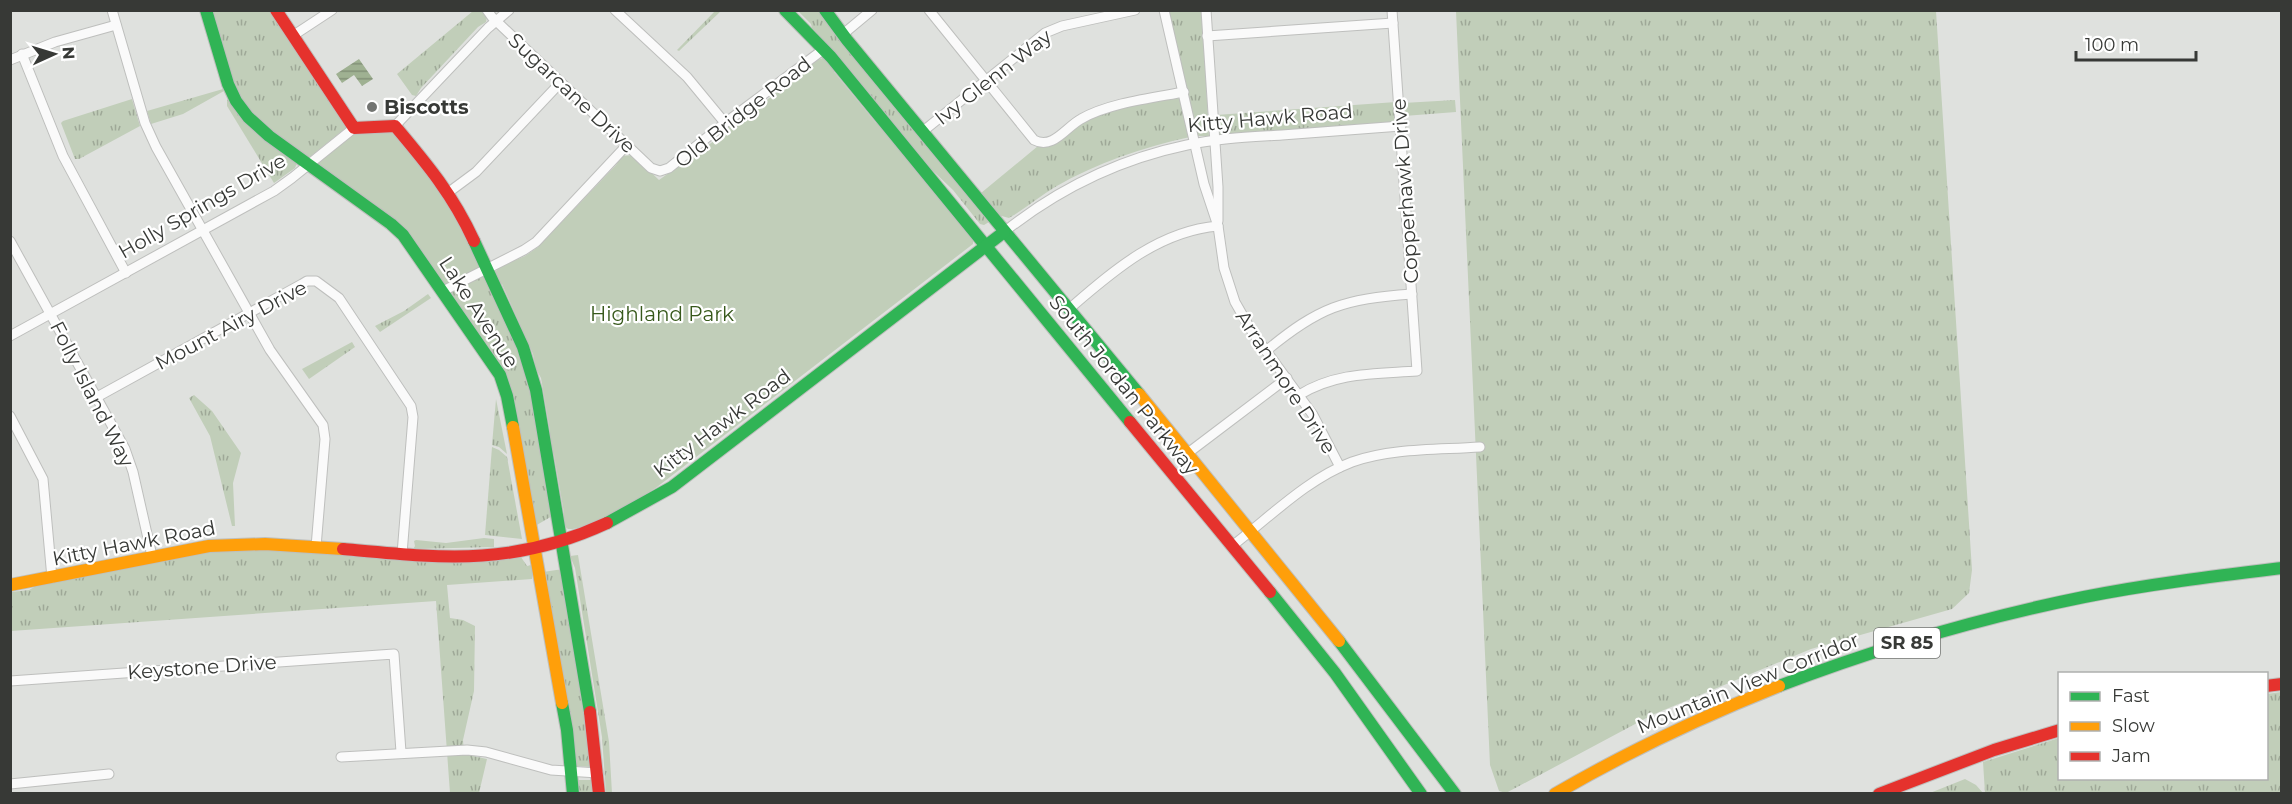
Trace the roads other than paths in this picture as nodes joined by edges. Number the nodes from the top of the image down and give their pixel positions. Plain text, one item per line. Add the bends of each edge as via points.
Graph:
1 (112, 10) edge
2 (206, 10) edge
3 (276, 10) edge
4 (332, 10) edge
5 (487, 10) edge
6 (509, 10) edge
7 (615, 10) edge
8 (785, 10) edge
9 (825, 10) edge
10 (872, 10) edge
11 (929, 10) edge
12 (1135, 10) edge
13 (1164, 10) edge
14 (1206, 10) edge
15 (1392, 10) edge
16 (496, 21) junction
17 (1393, 22) junction
18 (116, 24) junction
19 (842, 35) junction
20 (294, 36) junction
21 (1207, 36) junction
22 (824, 49) junction
23 (22, 54) junction
24 (10, 60) edge
25 (986, 80) junction
26 (561, 82) junction
27 (1184, 92) junction
28 (725, 123) junction
29 (395, 126) junction
30 (1401, 126) junction
31 (354, 128) junction
32 (922, 132) junction
33 (1215, 140) junction
34 (1196, 143) junction
35 (627, 145) junction
36 (308, 165) junction
37 (660, 171) joint
38 (449, 192) junction
39 (1218, 226) junction
40 (201, 230) junction
41 (1004, 232) junction
42 (10, 241) edge
43 (986, 246) junction
44 (487, 269) junction
45 (126, 273) junction
46 (443, 291) junction
47 (1412, 294) junction
48 (1069, 309) junction
49 (249, 313) junction
50 (51, 314) junction
51 (10, 336) edge
52 (1266, 351) junction
53 (1287, 378) junction
54 (1299, 395) junction
55 (97, 397) junction
56 (10, 416) edge
57 (1480, 447) dead end
58 (1188, 453) junction
59 (1340, 467) junction
60 (1251, 531) junction
61 (562, 540) junction
62 (1232, 546) junction
63 (316, 547) junction
64 (534, 548) junction
65 (402, 554) junction
66 (152, 556) junction
67 (2282, 568) edge
68 (52, 578) junction
69 (10, 585) edge
70 (10, 681) edge
71 (2058, 731) edge
72 (401, 752) junction
73 (341, 757) dead end
74 (572, 771) junction
75 (598, 773) junction
76 (109, 774) dead end
77 (10, 784) edge
78 (573, 794) edge
79 (598, 794) edge
80 (1421, 794) edge
81 (1455, 794) edge
82 (1556, 794) edge
83 (1879, 794) edge

1 - 18 street
2 - 36 main road, Lake Avenue via 236,101 255,124
3 - 20 main road
4 - 20 street
5 - 16 street, Sugarcane Drive
6 - 16 street
7 - 28 street via 687,77
8 - 22 main road, South Jordan Parkway
9 - 19 main road, South Jordan Parkway
10 - 19 street
11 - 25 street
12 - 25 street, Ivy Glenn Way via 1045,33
13 - 27 street, Arranmore Drive
14 - 21 street, Arranmore Drive
15 - 17 street, Copperhawk Drive
16 - 26 street, Sugarcane Drive
16 - 29 street
17 - 21 street
17 - 30 street, Copperhawk Drive
18 - 23 street
18 - 40 street via 145,123
19 - 32 main road, South Jordan Parkway
20 - 31 main road
21 - 33 street, Arranmore Drive
22 - 28 street, Old Bridge Road
22 - 43 main road, South Jordan Parkway
23 - 24 street
23 - 45 street via 63,156
25 - 27 street via 1035,140 1043,143 1053,141 1093,113
25 - 32 street, Ivy Glenn Way
26 - 35 street, Sugarcane Drive
26 - 38 street via 476,172
27 - 34 street, Arranmore Drive
28 - 37 street, Old Bridge Road
29 - 31 main road
29 - 38 main road, Lake Avenue
30 - 33 street, Kitty Hawk Road
30 - 47 street, Copperhawk Drive
31 - 36 street, Holly Springs Drive
32 - 41 main road, South Jordan Parkway
33 - 34 street, Kitty Hawk Road
33 - 39 street, Arranmore Drive
34 - 39 street, Arranmore Drive
34 - 41 street, Kitty Hawk Road via 1142,157 1083,180 1045,201
35 - 37 street, Sugarcane Drive via 651,168
35 - 44 street via 536,242
36 - 40 street, Holly Springs Drive via 283,185
36 - 46 main road, Lake Avenue via 397,230
38 - 44 main road, Lake Avenue
39 - 48 street via 1161,242 1112,273
39 - 52 street, Arranmore Drive via 1224,268 1235,302
40 - 45 street, Holly Springs Drive
40 - 49 street
41 - 43 main road, Kitty Hawk Road
41 - 48 main road, South Jordan Parkway
42 - 50 street, Folly Island Way
43 - 61 main road, Kitty Hawk Road via 672,487 612,521
43 - 62 main road, South Jordan Parkway
44 - 46 street
44 - 61 main road, Lake Avenue via 532,371
45 - 50 street, Holly Springs Drive
46 - 64 main road, Lake Avenue via 503,382
47 - 52 street via 1365,298 1329,308 1298,325
47 - 54 street, Copperhawk Drive via 1417,371 1342,377
48 - 58 main road, South Jordan Parkway
49 - 55 street, Mount Airy Drive
49 - 63 street via 325,432
49 - 65 street, Mount Airy Drive via 305,282 320,283 342,301 409,400 413,417
50 - 51 street, Holly Springs Drive
50 - 55 street, Folly Island Way
52 - 53 street, Arranmore Drive
53 - 54 street, Arranmore Drive
53 - 58 street
54 - 59 street, Arranmore Drive
55 - 66 street, Folly Island Way via 128,456
56 - 68 street via 44,479
57 - 59 street via 1389,454
58 - 60 main road, South Jordan Parkway
59 - 60 street via 1315,481
60 - 62 street
60 - 81 main road, South Jordan Parkway
61 - 64 main road, Kitty Hawk Road
61 - 75 main road, Lake Avenue
62 - 80 main road, South Jordan Parkway via 1326,661
63 - 65 main road, Kitty Hawk Road
63 - 66 main road, Kitty Hawk Road via 238,544
64 - 65 main road, Kitty Hawk Road via 475,558
64 - 74 main road, Lake Avenue
66 - 68 main road, Kitty Hawk Road
67 - 82 main road, Mountain View Corridor / SR 85 via 2085,597 1882,650 1704,718
68 - 69 main road, Kitty Hawk Road
70 - 72 street, Keystone Drive via 394,654
71 - 83 main road via 1994,750
72 - 73 street
72 - 74 street via 477,750 551,770
74 - 75 street
74 - 78 main road, Lake Avenue
75 - 79 main road, Lake Avenue
76 - 77 street

